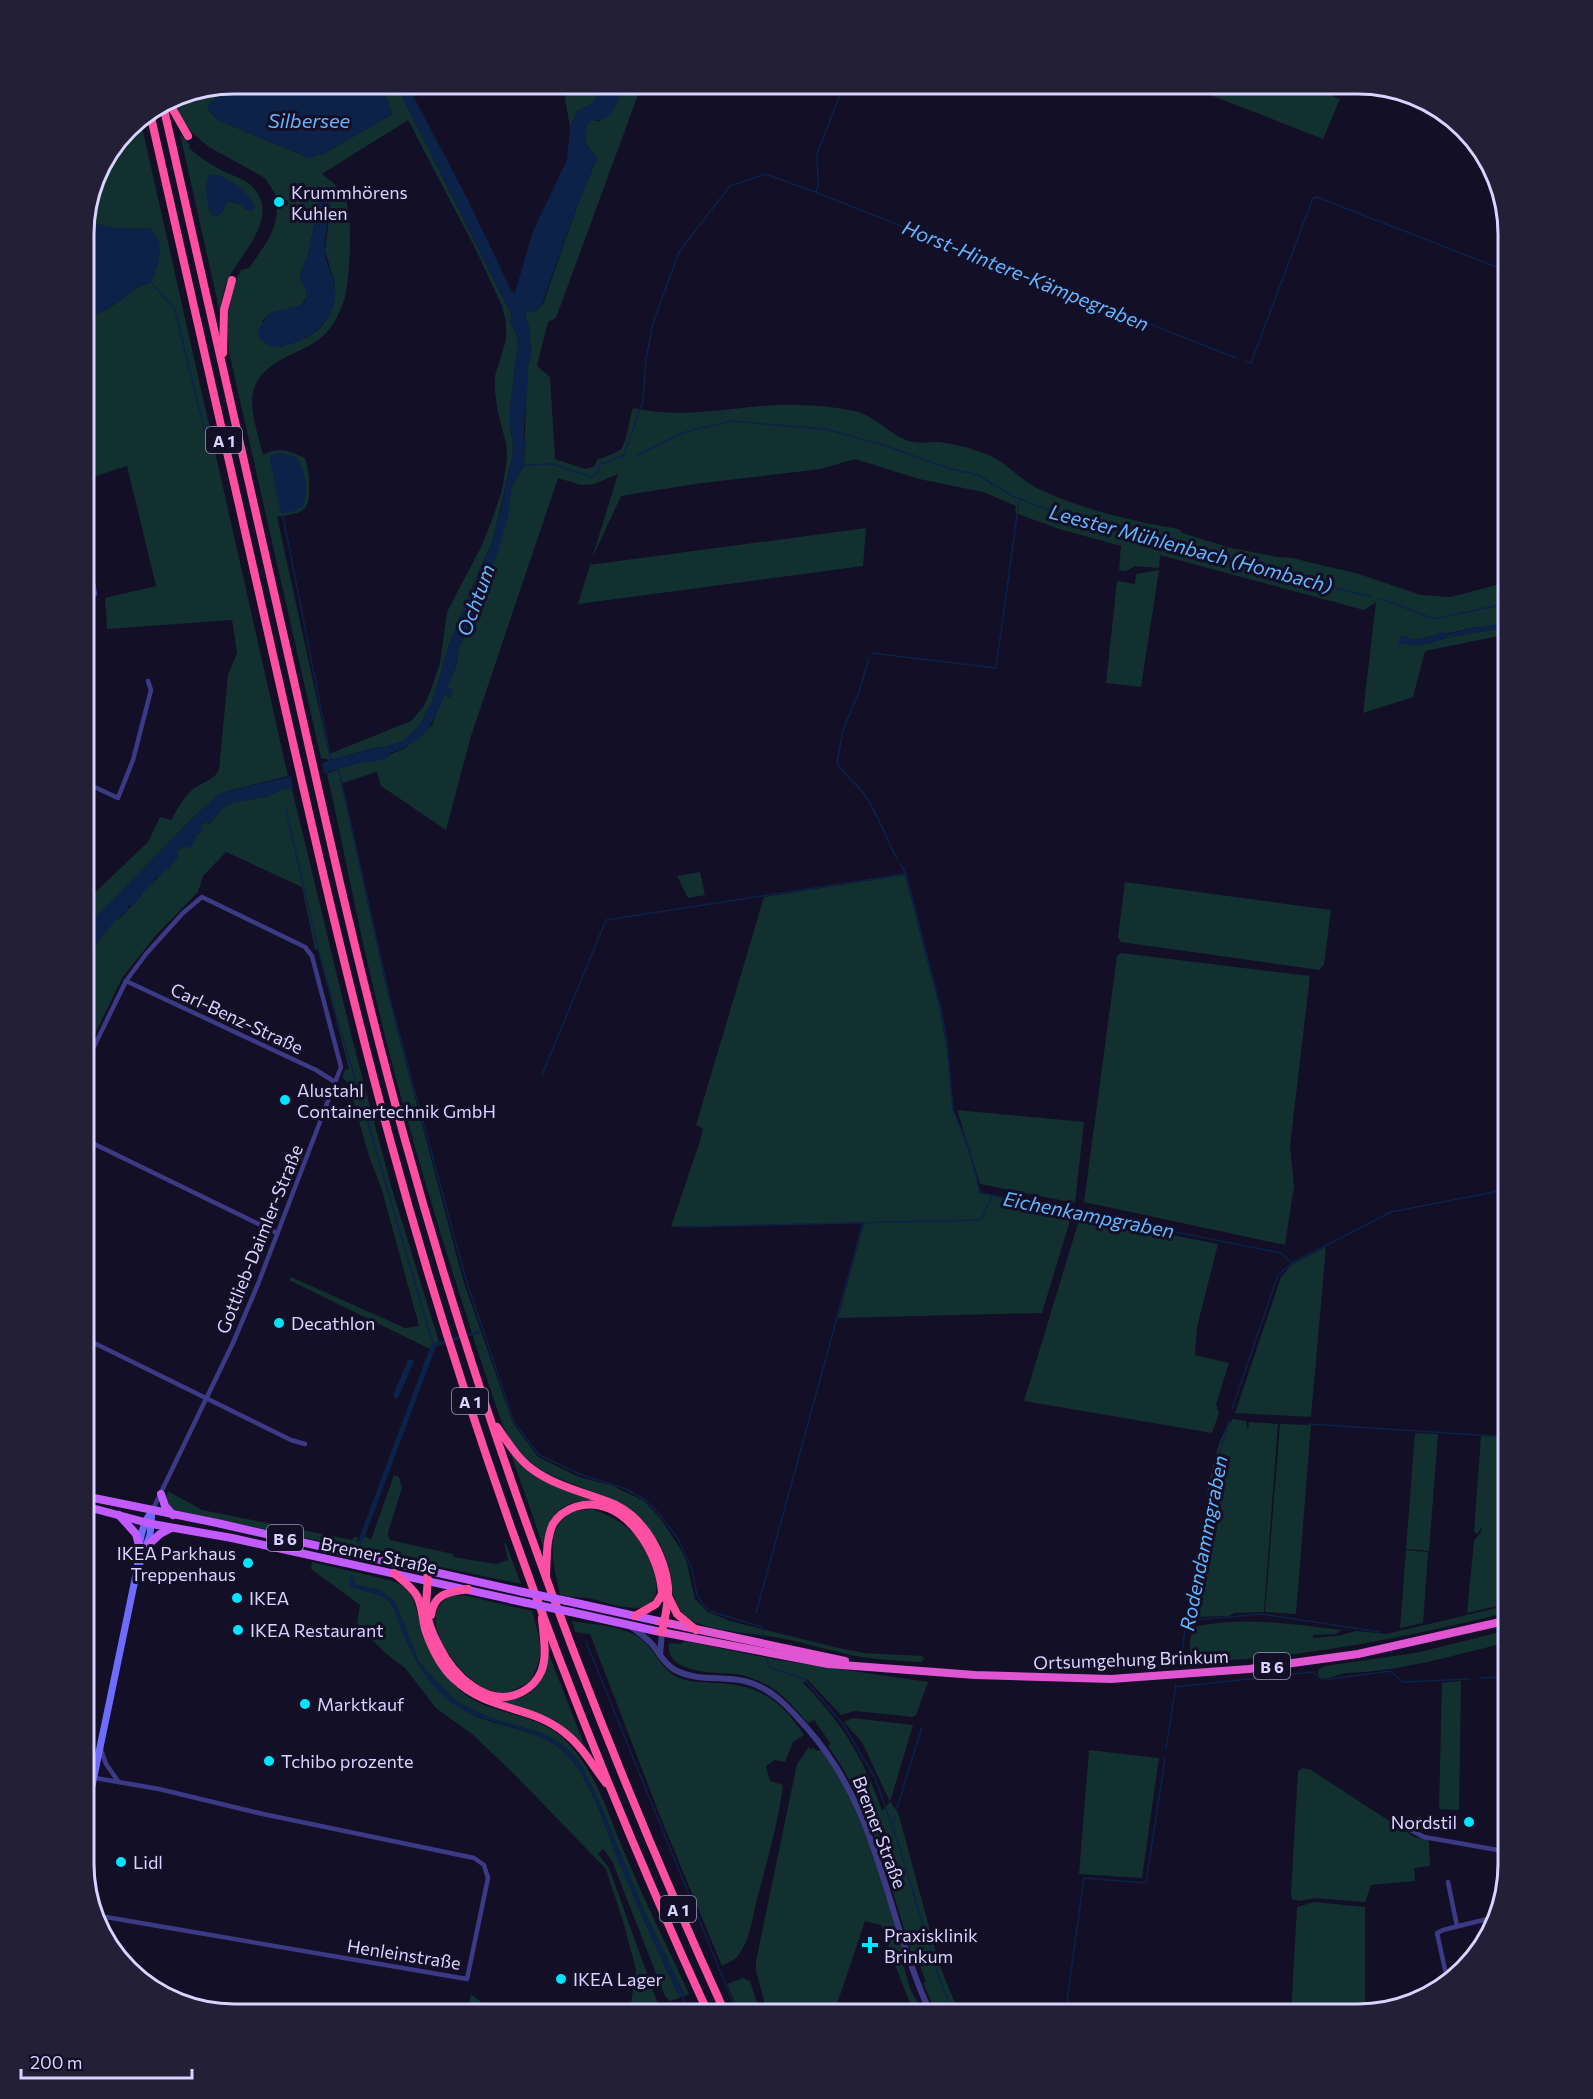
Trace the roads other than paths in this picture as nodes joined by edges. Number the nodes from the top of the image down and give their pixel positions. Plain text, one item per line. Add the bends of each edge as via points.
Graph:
1 (173, 109) edge
2 (164, 114) edge
3 (152, 122) edge
4 (188, 136) dead end
5 (232, 280) dead end
6 (223, 372) junction
7 (148, 681) dead end
8 (95, 787) edge
9 (126, 981) junction
10 (95, 1044) edge
11 (335, 1082) junction
12 (95, 1144) edge
13 (277, 1233) junction
14 (95, 1343) edge
15 (207, 1398) junction
16 (490, 1418) junction
17 (305, 1444) dead end
18 (161, 1494) junction
19 (95, 1498) edge
20 (95, 1509) edge
21 (152, 1511) junction
22 (119, 1515) junction
23 (173, 1515) junction
24 (148, 1523) junction
25 (172, 1528) junction
26 (144, 1545) junction
27 (428, 1570) junction
28 (394, 1574) junction
29 (546, 1579) junction
30 (426, 1581) junction
31 (468, 1589) junction
32 (665, 1594) junction
33 (420, 1604) junction
34 (541, 1608) junction
35 (635, 1616) junction
36 (661, 1622) junction
37 (1498, 1622) edge
38 (630, 1625) junction
39 (432, 1627) junction
40 (696, 1630) junction
41 (659, 1632) junction
42 (658, 1653) junction
43 (858, 1665) junction
44 (100, 1747) junction
45 (95, 1772) edge
46 (95, 1777) edge
47 (118, 1781) junction
48 (613, 1793) junction
49 (1403, 1826) dead end
50 (1498, 1850) edge
51 (1448, 1882) dead end
52 (105, 1917) edge
53 (1487, 1919) edge
54 (1457, 1926) junction
55 (1446, 1974) edge
56 (704, 2005) edge
57 (721, 2005) edge
58 (928, 2005) edge

1 - 4 highway
2 - 6 highway, A 1
3 - 34 highway, A 1 via 353,998 450,1340
5 - 6 highway via 224,310
6 - 16 highway, A 1 via 363,980 405,1142
7 - 8 street via 151,690 133,760 118,798
9 - 10 street
9 - 11 street, Carl-Benz-Straße
9 - 11 street, Gottlieb-Daimler-Straße via 197,899 202,897 223,906 298,943 312,956 341,1067
11 - 13 street, Gottlieb-Daimler-Straße
12 - 13 street
13 - 15 street, Gottlieb-Daimler-Straße
14 - 15 street
15 - 17 street
15 - 18 street, Gottlieb-Daimler-Straße
16 - 29 highway, A 1
16 - 32 highway via 530,1468 631,1515 659,1554 666,1576
18 - 21 street, Gottlieb-Daimler-Straße
18 - 23 main road
19 - 21 main road, Bremer Straße / B 6
20 - 22 main road, Bremer Straße / B 6
21 - 23 main road, Bremer Straße / B 6
21 - 24 main road
22 - 24 main road, Bremer Straße / B 6
22 - 26 main road
23 - 27 main road, Bremer Straße / B 6
24 - 25 main road, Bremer Straße / B 6
24 - 26 main road
25 - 26 main road
25 - 28 main road, Bremer Straße / B 6
26 - 44 main road
27 - 30 highway
27 - 35 main road, Bremer Straße / B 6, bridge
28 - 30 main road, Bremer Straße / B 6
28 - 33 highway
29 - 32 highway via 553,1525 569,1509 590,1505 613,1511 640,1534 657,1564
29 - 57 highway, A 1 via 628,1793
30 - 31 main road, Bremer Straße / B 6
30 - 33 highway
30 - 39 highway via 426,1608
31 - 38 main road, Bremer Straße / B 6, bridge
31 - 39 highway via 446,1593 435,1600
32 - 35 highway
32 - 36 highway
32 - 40 highway via 677,1614
33 - 48 highway via 434,1651 453,1679 473,1695 525,1712 566,1733
34 - 39 highway via 543,1668 531,1686 511,1696 488,1694 466,1682 444,1656
34 - 48 highway, A 1
35 - 36 main road, B 6
36 - 40 highway, Ortsumgehung Brinkum / B 6
36 - 41 highway
37 - 43 highway, Ortsumgehung Brinkum / B 6 via 1358,1654 1249,1669 1111,1678 1031,1678
38 - 41 main road, B 6
38 - 42 street, Bremer Straße
40 - 43 highway, Ortsumgehung Brinkum / B 6
41 - 42 street
41 - 43 highway, Ortsumgehung Brinkum / B 6 via 828,1664
42 - 58 street, Bremer Straße via 670,1667 686,1674 738,1679 764,1688 790,1709 826,1750 863,1819
44 - 45 main road
44 - 47 street
46 - 47 street, Henleinstraße
47 - 52 street, Henleinstraße via 474,1858 484,1865 488,1878 466,1979
48 - 56 highway, A 1
49 - 50 street via 1424,1836
51 - 54 street
53 - 54 street
54 - 55 street via 1437,1934

